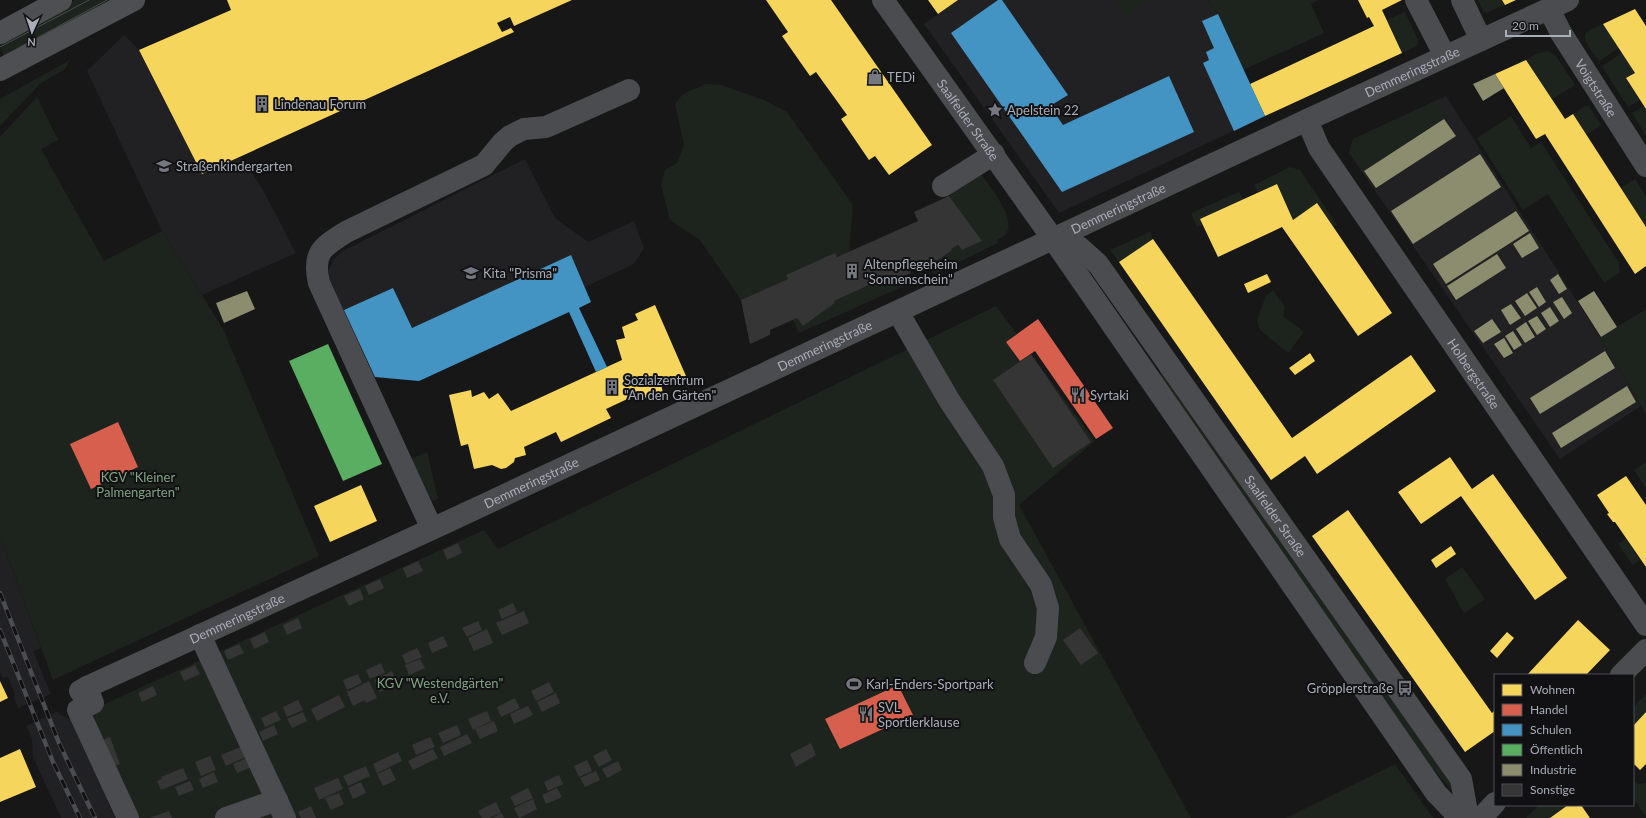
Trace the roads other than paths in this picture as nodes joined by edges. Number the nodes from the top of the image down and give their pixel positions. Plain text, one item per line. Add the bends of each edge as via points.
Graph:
1 (61, 0) edge
2 (134, 0) edge
3 (883, 0) edge
4 (1416, 0) edge
5 (1462, 0) edge
6 (1559, 4) edge
7 (0, 33) edge
8 (1481, 40) junction
9 (1445, 56) junction
10 (0, 70) edge
11 (629, 90) dead end
12 (1307, 120) junction
13 (994, 154) junction
14 (1646, 166) edge
15 (943, 186) dead end
16 (1053, 239) junction
17 (898, 312) junction
18 (432, 529) junction
19 (1646, 626) edge
20 (200, 635) junction
21 (1646, 650) edge
22 (1035, 663) dead end
23 (1622, 674) edge
24 (1494, 804) edge
25 (281, 809) edge
26 (128, 818) edge
27 (226, 818) edge
28 (1460, 818) edge
29 (1468, 818) edge
30 (1481, 818) edge

1 - 7 main road
2 - 10 main road
3 - 13 street, Saalfelder Straße
4 - 9 street
5 - 8 street
6 - 8 street, Demmeringstraße
6 - 14 street, Voigtstraße via 1565,40
8 - 9 street, Demmeringstraße
9 - 12 street, Demmeringstraße
11 - 18 street via 546,127 524,129 510,136 484,165 346,232 326,245 319,254 316,263 319,283
12 - 16 street, Demmeringstraße
12 - 19 street, Holbergstraße via 1319,148
13 - 15 street
13 - 16 street, Saalfelder Straße
16 - 17 street, Demmeringstraße
16 - 28 street, Saalfelder Straße via 1436,793
16 - 29 street, Saalfelder Straße via 1079,247 1098,264 1460,780
17 - 18 street, Demmeringstraße
17 - 22 street via 993,466 1004,495 1004,517 1010,539 1041,585 1048,608 1046,637
18 - 20 street, Demmeringstraße
20 - 25 street
20 - 26 street, Demmeringstraße via 83,689 93,703 78,710
21 - 23 street
24 - 30 street
25 - 27 street

